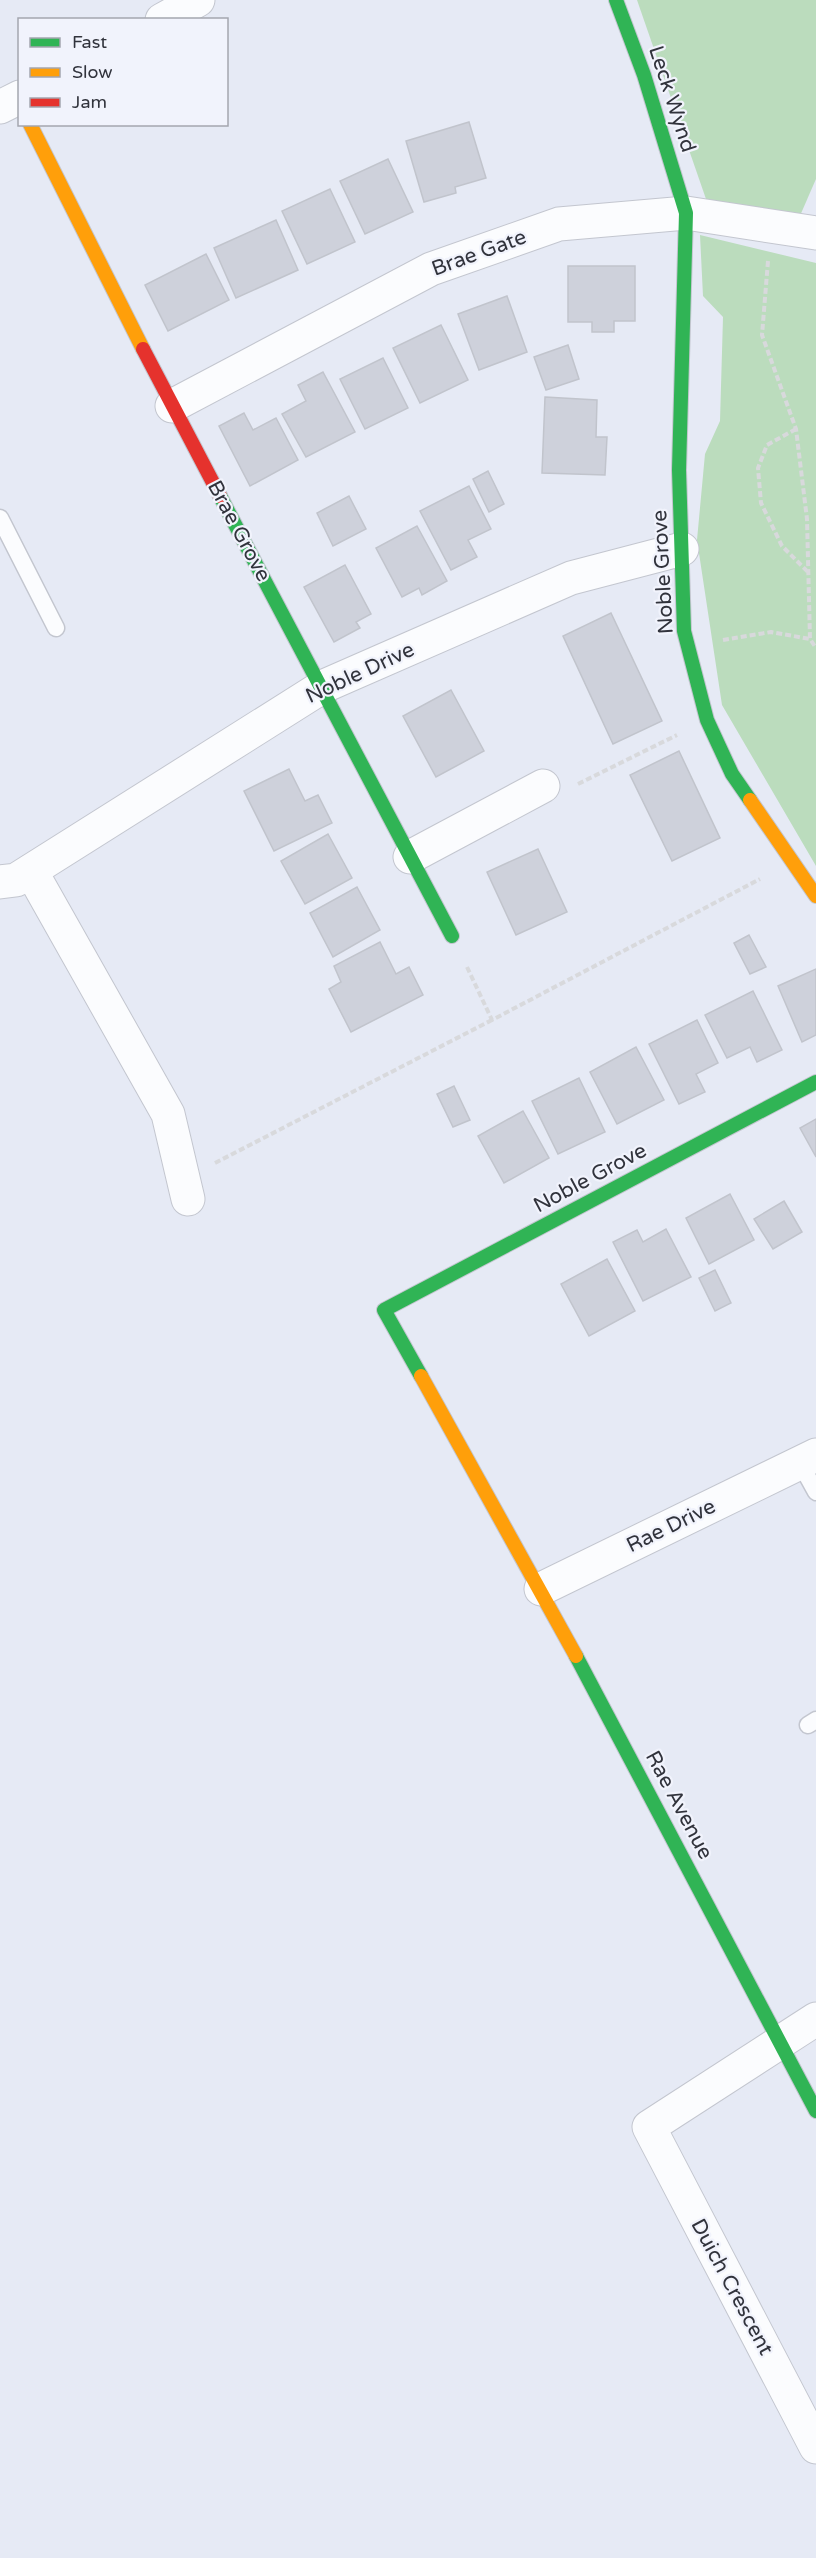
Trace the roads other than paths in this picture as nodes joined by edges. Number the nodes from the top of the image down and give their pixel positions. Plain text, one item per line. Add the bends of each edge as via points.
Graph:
1 (198, 0) edge
2 (616, 0) edge
3 (166, 18) edge
4 (27, 126) edge
5 (686, 213) junction
6 (816, 232) edge
7 (172, 406) junction
8 (0, 518) edge
9 (682, 549) junction
10 (56, 628) dead end
11 (322, 687) junction
12 (543, 786) road end
13 (410, 857) junction
14 (31, 871) junction
15 (0, 882) edge
16 (816, 896) edge
17 (452, 936) road end
18 (816, 1083) edge
19 (185, 1189) road end
20 (384, 1310) joint
21 (808, 1459) edge
22 (816, 1492) edge
23 (542, 1589) junction
24 (816, 2019) edge
25 (780, 2041) junction
26 (816, 2111) edge
27 (816, 2447) edge

1 - 3 street
2 - 5 street, Leck Wynd via 644,75
4 - 7 street, Brae Grove
5 - 6 street, Brae Gate
5 - 7 street, Brae Gate via 559,224 431,269
5 - 9 street, Noble Grove via 679,470
7 - 11 street, Brae Grove
8 - 10 lane
9 - 11 street, Noble Drive via 571,578
9 - 16 street, Noble Grove via 684,631 707,720 732,774
11 - 13 street, Brae Grove
11 - 14 street, Noble Drive
12 - 13 street
13 - 17 street, Brae Grove
14 - 15 street, Noble Drive via 16,880
14 - 19 street via 168,1114
18 - 20 street, Noble Grove
20 - 23 street, Rae Avenue
21 - 22 lane, Rae Drive
21 - 23 street, Rae Drive
23 - 25 street, Rae Avenue
24 - 25 street
25 - 26 street, Rae Avenue
25 - 27 street, Duich Crescent via 649,2127

